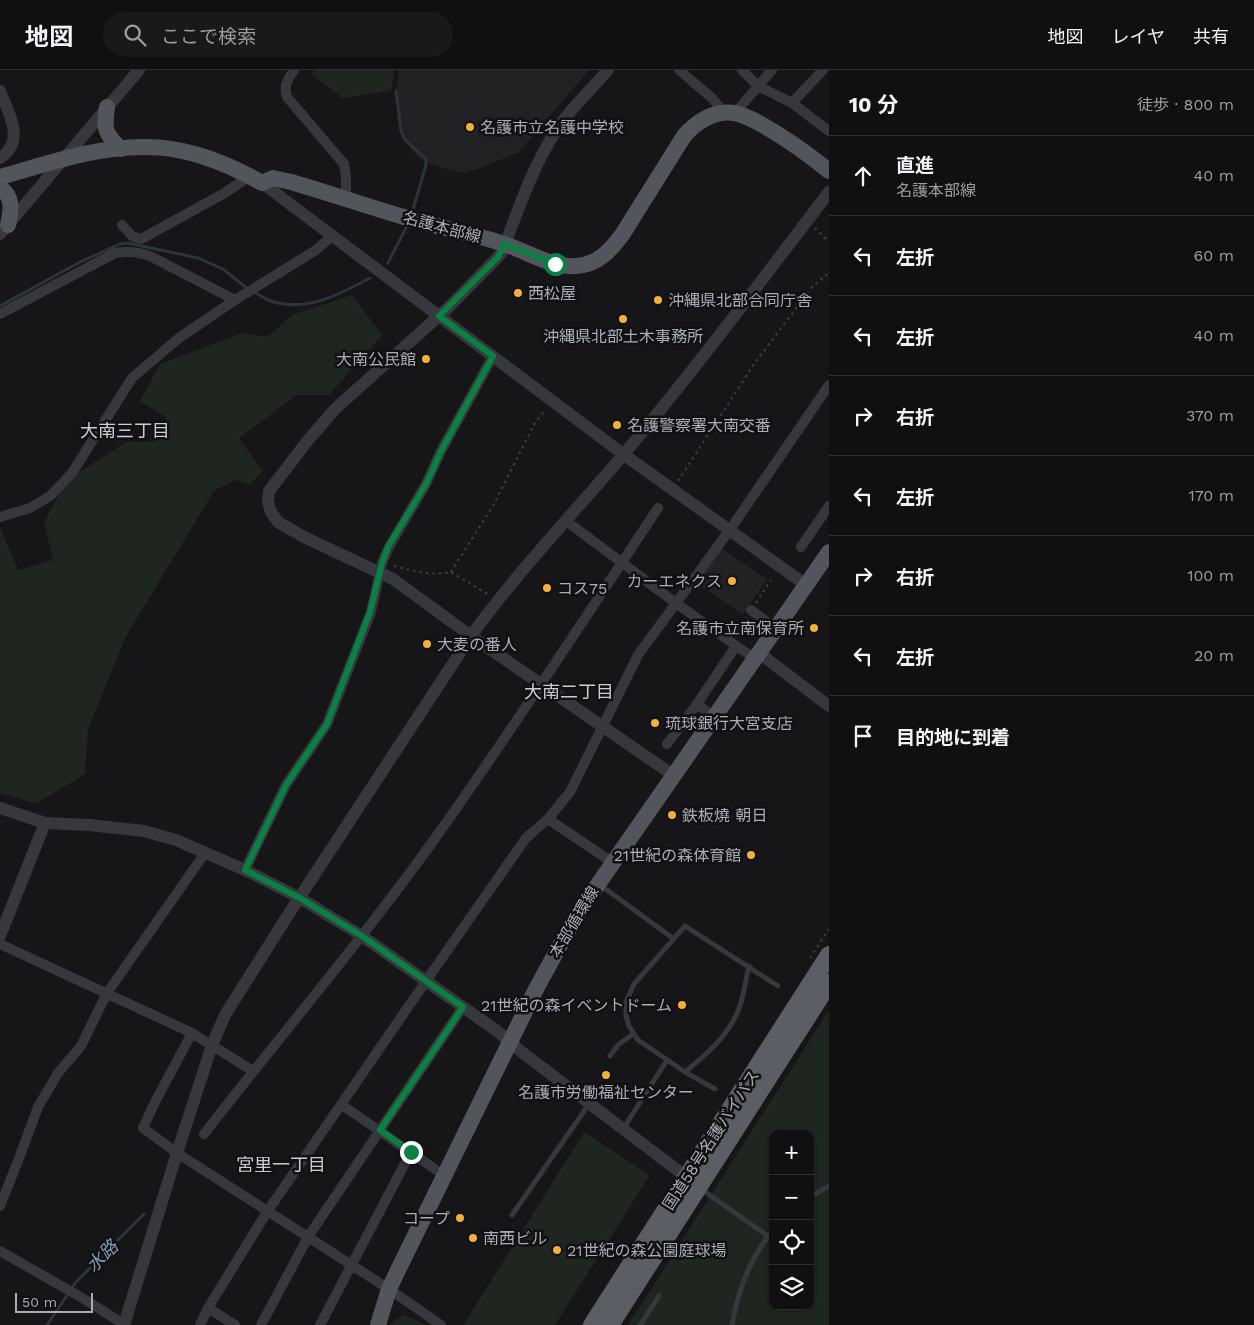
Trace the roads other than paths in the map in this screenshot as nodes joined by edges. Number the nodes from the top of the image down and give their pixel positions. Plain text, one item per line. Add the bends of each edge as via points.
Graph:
1 (139, 70) edge
2 (294, 70) edge
3 (608, 70) edge
4 (679, 70) edge
5 (742, 70) edge
6 (772, 70) edge
7 (823, 70) edge
8 (758, 86) junction
9 (0, 91) edge
10 (792, 103) junction
11 (107, 107) junction
12 (729, 113) junction
13 (827, 125) edge
14 (121, 148) junction
15 (0, 158) edge
16 (62, 160) junction
17 (829, 171) edge
18 (0, 177) edge
19 (256, 180) junction
20 (0, 188) edge
21 (829, 192) edge
22 (346, 198) junction
23 (122, 225) dead end
24 (4, 230) edge
25 (332, 236) junction
26 (138, 239) junction
27 (505, 244) junction
28 (130, 252) junction
29 (235, 300) junction
30 (0, 314) edge
31 (439, 316) junction
32 (493, 356) junction
33 (829, 385) edge
34 (624, 454) junction
35 (829, 506) edge
36 (658, 508) dead end
37 (0, 517) edge
38 (565, 520) junction
39 (729, 531) junction
40 (801, 547) dead end
41 (829, 552) edge
42 (622, 562) junction
43 (382, 568) junction
44 (806, 585) junction
45 (677, 604) junction
46 (750, 610) dead end
47 (776, 629) junction
48 (471, 636) junction
49 (736, 646) junction
50 (757, 656) junction
51 (541, 684) junction
52 (697, 704) junction
53 (829, 706) edge
54 (714, 717) junction
55 (603, 728) junction
56 (667, 744) dead end
57 (673, 775) junction
58 (0, 808) edge
59 (548, 819) junction
60 (45, 823) junction
61 (205, 853) junction
62 (612, 862) junction
63 (245, 870) junction
64 (598, 883) junction
65 (300, 898) junction
66 (0, 936) edge
67 (362, 936) junction
68 (674, 939) junction
69 (0, 944) edge
70 (829, 955) edge
71 (749, 966) junction
72 (426, 981) junction
73 (829, 983) edge
74 (778, 986) dead end
75 (107, 993) junction
76 (463, 1007) junction
77 (192, 1033) junction
78 (633, 1034) junction
79 (510, 1042) junction
80 (212, 1045) junction
81 (610, 1056) dead end
82 (666, 1060) junction
83 (253, 1070) junction
84 (684, 1072) junction
85 (715, 1089) dead end
86 (589, 1104) junction
87 (342, 1105) junction
88 (623, 1128) junction
89 (380, 1130) junction
90 (204, 1134) dead end
91 (411, 1152) junction
92 (177, 1153) junction
93 (445, 1176) junction
94 (693, 1182) junction
95 (829, 1186) edge
96 (814, 1195) edge
97 (0, 1206) edge
98 (267, 1212) junction
99 (512, 1216) dead end
100 (768, 1236) joint
101 (308, 1237) junction
102 (0, 1251) edge
103 (352, 1265) junction
104 (389, 1289) junction
105 (659, 1296) dead end
106 (208, 1308) junction
107 (125, 1325) edge
108 (200, 1325) edge
109 (235, 1325) edge
110 (261, 1325) edge
111 (320, 1325) edge
112 (378, 1325) edge
113 (441, 1325) edge
114 (592, 1325) edge
115 (610, 1325) edge
116 (640, 1325) edge
117 (732, 1325) edge

1 - 11 street
2 - 22 street via 286,82 287,97 344,164
3 - 27 street via 558,127 522,194
4 - 12 street
5 - 8 street
6 - 8 street
7 - 10 street
8 - 10 street
8 - 12 street
9 - 15 street via 15,131 12,146
10 - 13 street
11 - 14 main road via 104,127
11 - 16 street
12 - 17 main road via 782,137
12 - 27 main road, 名護本部線 via 692,126 622,235 597,260 581,266 565,266
14 - 16 main road, 名護本部線
14 - 19 main road, 名護本部線 via 179,150 218,162
16 - 18 main road, 名護本部線
16 - 24 street
19 - 22 main road, 名護本部線 via 273,178
19 - 25 street
19 - 26 street
20 - 24 main road via 9,197 11,207
21 - 34 street
22 - 27 main road, 名護本部線
23 - 26 street
25 - 29 street via 316,250
25 - 31 street
26 - 28 street
27 - 31 street via 498,257
28 - 29 street via 152,257
28 - 30 street via 115,253
29 - 37 street via 178,338 132,378 72,473 50,496 30,508
31 - 32 street
31 - 43 street via 336,408 270,491 268,502 278,522 336,553
32 - 34 street
32 - 43 street via 426,484 388,547
33 - 39 street
34 - 38 street
34 - 39 street
35 - 40 street
36 - 42 street
38 - 42 street
38 - 48 street
39 - 44 street
39 - 45 street
41 - 44 main road, 本部循環線
42 - 45 street
42 - 51 street
43 - 48 street via 392,579
43 - 63 street via 370,612 327,724 286,785
44 - 47 main road, 本部循環線
45 - 49 street
45 - 55 street via 638,655
46 - 47 street
47 - 50 main road, 本部循環線
48 - 51 street
48 - 65 street
49 - 50 street
49 - 52 street
50 - 53 street
50 - 54 main road, 本部循環線
51 - 55 street
51 - 67 street via 436,837
52 - 54 street
52 - 56 street
54 - 57 main road, 本部循環線
55 - 57 street
55 - 59 street via 570,792
57 - 62 main road, 本部循環線
58 - 60 street
59 - 62 street
59 - 72 street via 526,838
60 - 61 street via 144,831
60 - 66 street
61 - 63 street
61 - 75 street
62 - 64 main road, 本部循環線
63 - 65 street
64 - 68 lane
64 - 79 main road, 本部循環線 via 551,960
65 - 67 street
65 - 80 street via 225,1015
67 - 72 street
67 - 83 street
68 - 71 lane via 685,926
68 - 78 lane via 629,992 626,1016
69 - 75 street
70 - 94 highway, 国道58号名護バイパス
71 - 74 lane
71 - 84 lane via 737,1013 707,1055
72 - 76 street
72 - 87 street
73 - 94 highway, 国道58号名護バイパス
75 - 77 street
75 - 97 street via 81,1046 58,1073 38,1107
76 - 79 street
76 - 89 street
77 - 80 street
77 - 92 street via 143,1128
78 - 81 lane
78 - 82 lane
79 - 86 street
79 - 93 main road, 本部循環線
80 - 83 street
80 - 92 street
82 - 84 lane
82 - 88 lane
83 - 90 street
84 - 85 lane
86 - 88 street
86 - 99 lane
87 - 89 street
87 - 98 street
88 - 94 street
89 - 91 street
89 - 101 street
91 - 93 street
91 - 103 street
92 - 98 street
92 - 107 street
93 - 104 main road, 本部循環線
94 - 100 lane
94 - 114 highway, 国道58号名護バイパス
94 - 115 highway, 国道58号名護バイパス
95 - 96 lane
98 - 101 street
98 - 106 street
100 - 117 lane via 741,1287
101 - 103 street
101 - 110 street
102 - 107 street
103 - 104 street
103 - 111 street
104 - 112 main road, 本部循環線
104 - 113 street
105 - 116 lane
106 - 108 street
106 - 109 street

